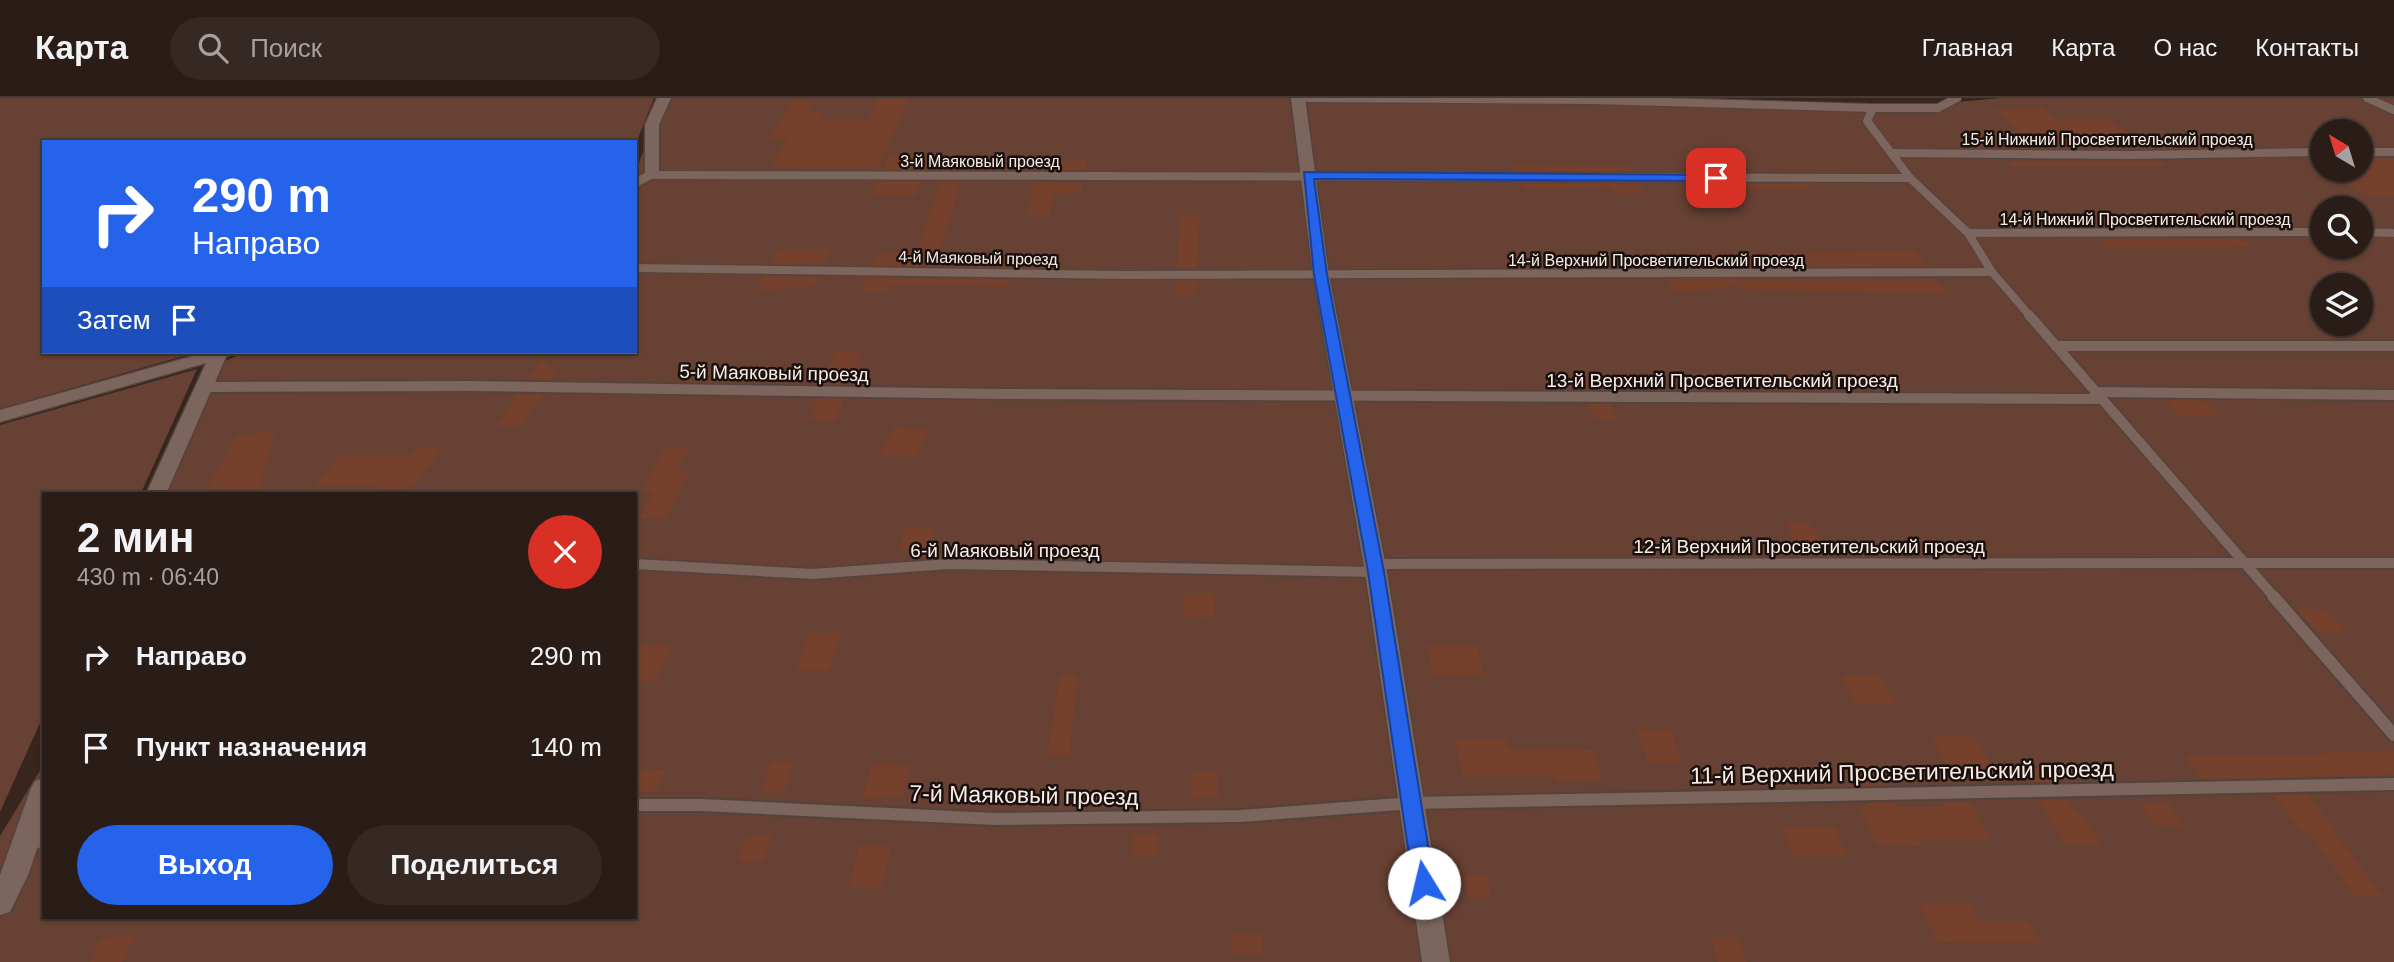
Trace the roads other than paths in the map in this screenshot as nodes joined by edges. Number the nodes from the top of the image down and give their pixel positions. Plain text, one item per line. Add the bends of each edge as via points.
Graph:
1 (664, 98) edge
2 (1298, 98) edge
3 (1307, 98) edge
4 (1957, 98) edge
5 (2367, 98) edge
6 (1873, 108) junction
7 (2393, 109) edge
8 (2310, 152) edge
9 (2373, 152) edge
10 (2394, 152) edge
11 (1892, 153) junction
12 (652, 175) junction
13 (1307, 175) junction
14 (1910, 178) junction
15 (637, 183) edge
16 (2310, 232) edge
17 (2373, 232) edge
18 (1968, 233) junction
19 (2394, 233) edge
20 (637, 268) edge
21 (1992, 272) junction
22 (1321, 275) junction
23 (2056, 346) junction
24 (2394, 346) edge
25 (219, 354) edge
26 (222, 354) edge
27 (204, 387) junction
28 (2394, 395) edge
29 (1343, 396) junction
30 (2098, 396) junction
31 (0, 416) edge
32 (157, 492) edge
33 (2243, 562) junction
34 (637, 564) edge
35 (2394, 564) edge
36 (1376, 568) junction
37 (2394, 735) edge
38 (2394, 784) edge
39 (42, 798) edge
40 (1412, 803) junction
41 (637, 805) edge
42 (33, 844) edge
43 (0, 903) edge
44 (1436, 962) edge

1 - 12 street via 655,108 649,138
2 - 13 street
3 - 6 lane
4 - 6 lane via 1938,108
5 - 7 lane
6 - 11 lane via 1867,121
8 - 11 lane, 15-й Нижний Просветительский проезд
9 - 10 lane
11 - 14 lane
12 - 13 lane, 3-й Маяковый проезд
12 - 15 street
13 - 14 lane, 3-й Маяковый проезд
13 - 22 street
14 - 18 lane
16 - 18 lane, 14-й Нижний Просветительский проезд
17 - 19 lane
18 - 21 lane
20 - 22 lane, 4-й Маяковый проезд
21 - 22 lane, 14-й Верхний Просветительский проезд
21 - 23 lane
22 - 29 street
23 - 24 lane
23 - 30 lane
25 - 31 street
26 - 27 street
27 - 29 lane, 5-й Маяковый проезд
27 - 32 street
28 - 30 lane, 13-й Верхний Просветительский проезд
29 - 30 lane, 13-й Верхний Просветительский проезд
29 - 36 street
30 - 33 lane
33 - 35 lane, 12-й Верхний Просветительский проезд
33 - 36 lane, 12-й Верхний Просветительский проезд
33 - 37 lane
34 - 36 lane, 6-й Маяковый проезд via 812,574 949,564
36 - 40 street
38 - 40 lane, 11-й Верхний Просветительский проезд
39 - 42 street
40 - 41 lane, 7-й Маяковый проезд via 1241,817 996,819
40 - 44 street
42 - 43 street

